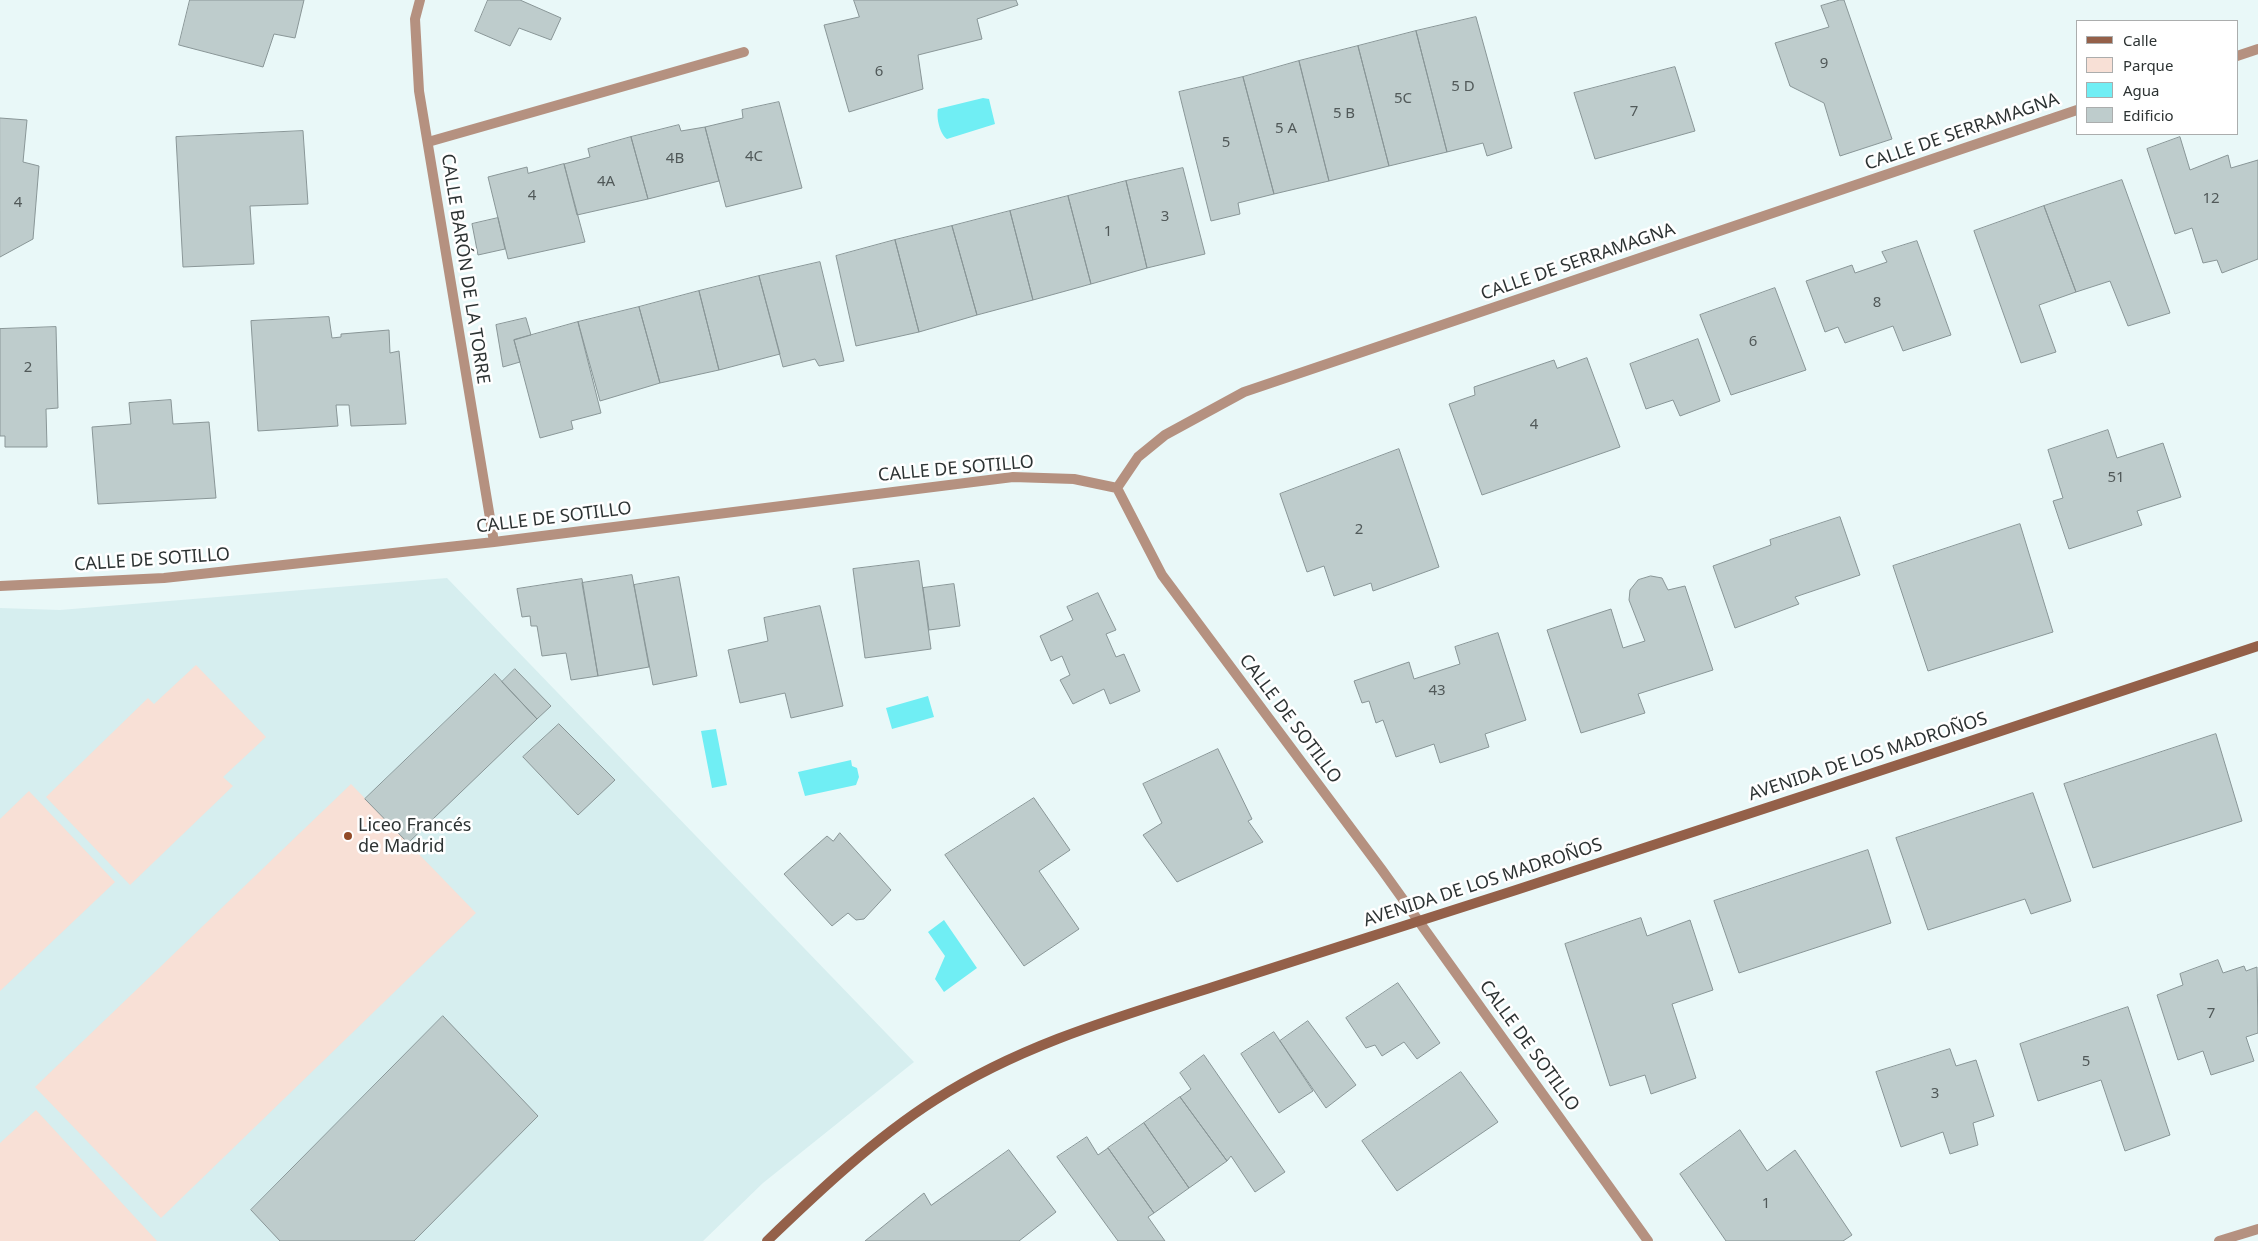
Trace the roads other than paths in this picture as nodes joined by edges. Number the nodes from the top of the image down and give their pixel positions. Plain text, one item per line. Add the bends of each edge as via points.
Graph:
1 (420, 0) edge
2 (2258, 49) edge
3 (744, 52) dead end
4 (2238, 56) edge
5 (2076, 110) edge
6 (428, 142) junction
7 (1117, 488) junction
8 (494, 542) junction
9 (0, 586) edge
10 (2258, 646) edge
11 (1420, 922) junction
12 (2258, 1229) edge
13 (768, 1240) edge
14 (1648, 1241) edge
15 (2219, 1241) edge

1 - 6 street, CALLE BARÓN DE LA TORRE via 415,19 419,91
2 - 4 street
3 - 6 street
5 - 7 street, CALLE DE SERRAMAGNA via 1244,392 1165,435 1138,457
6 - 8 street, CALLE BARÓN DE LA TORRE
7 - 8 street, CALLE DE SOTILLO via 1074,478 1013,477
7 - 11 street, CALLE DE SOTILLO via 1162,575
8 - 9 street, CALLE DE SOTILLO via 164,578
10 - 11 street, AVENIDA DE LOS MADROÑOS
11 - 13 street, AVENIDA DE LOS MADROÑOS via 1108,1020 996,1065 934,1100 876,1144
11 - 14 street, CALLE DE SOTILLO
12 - 15 street

